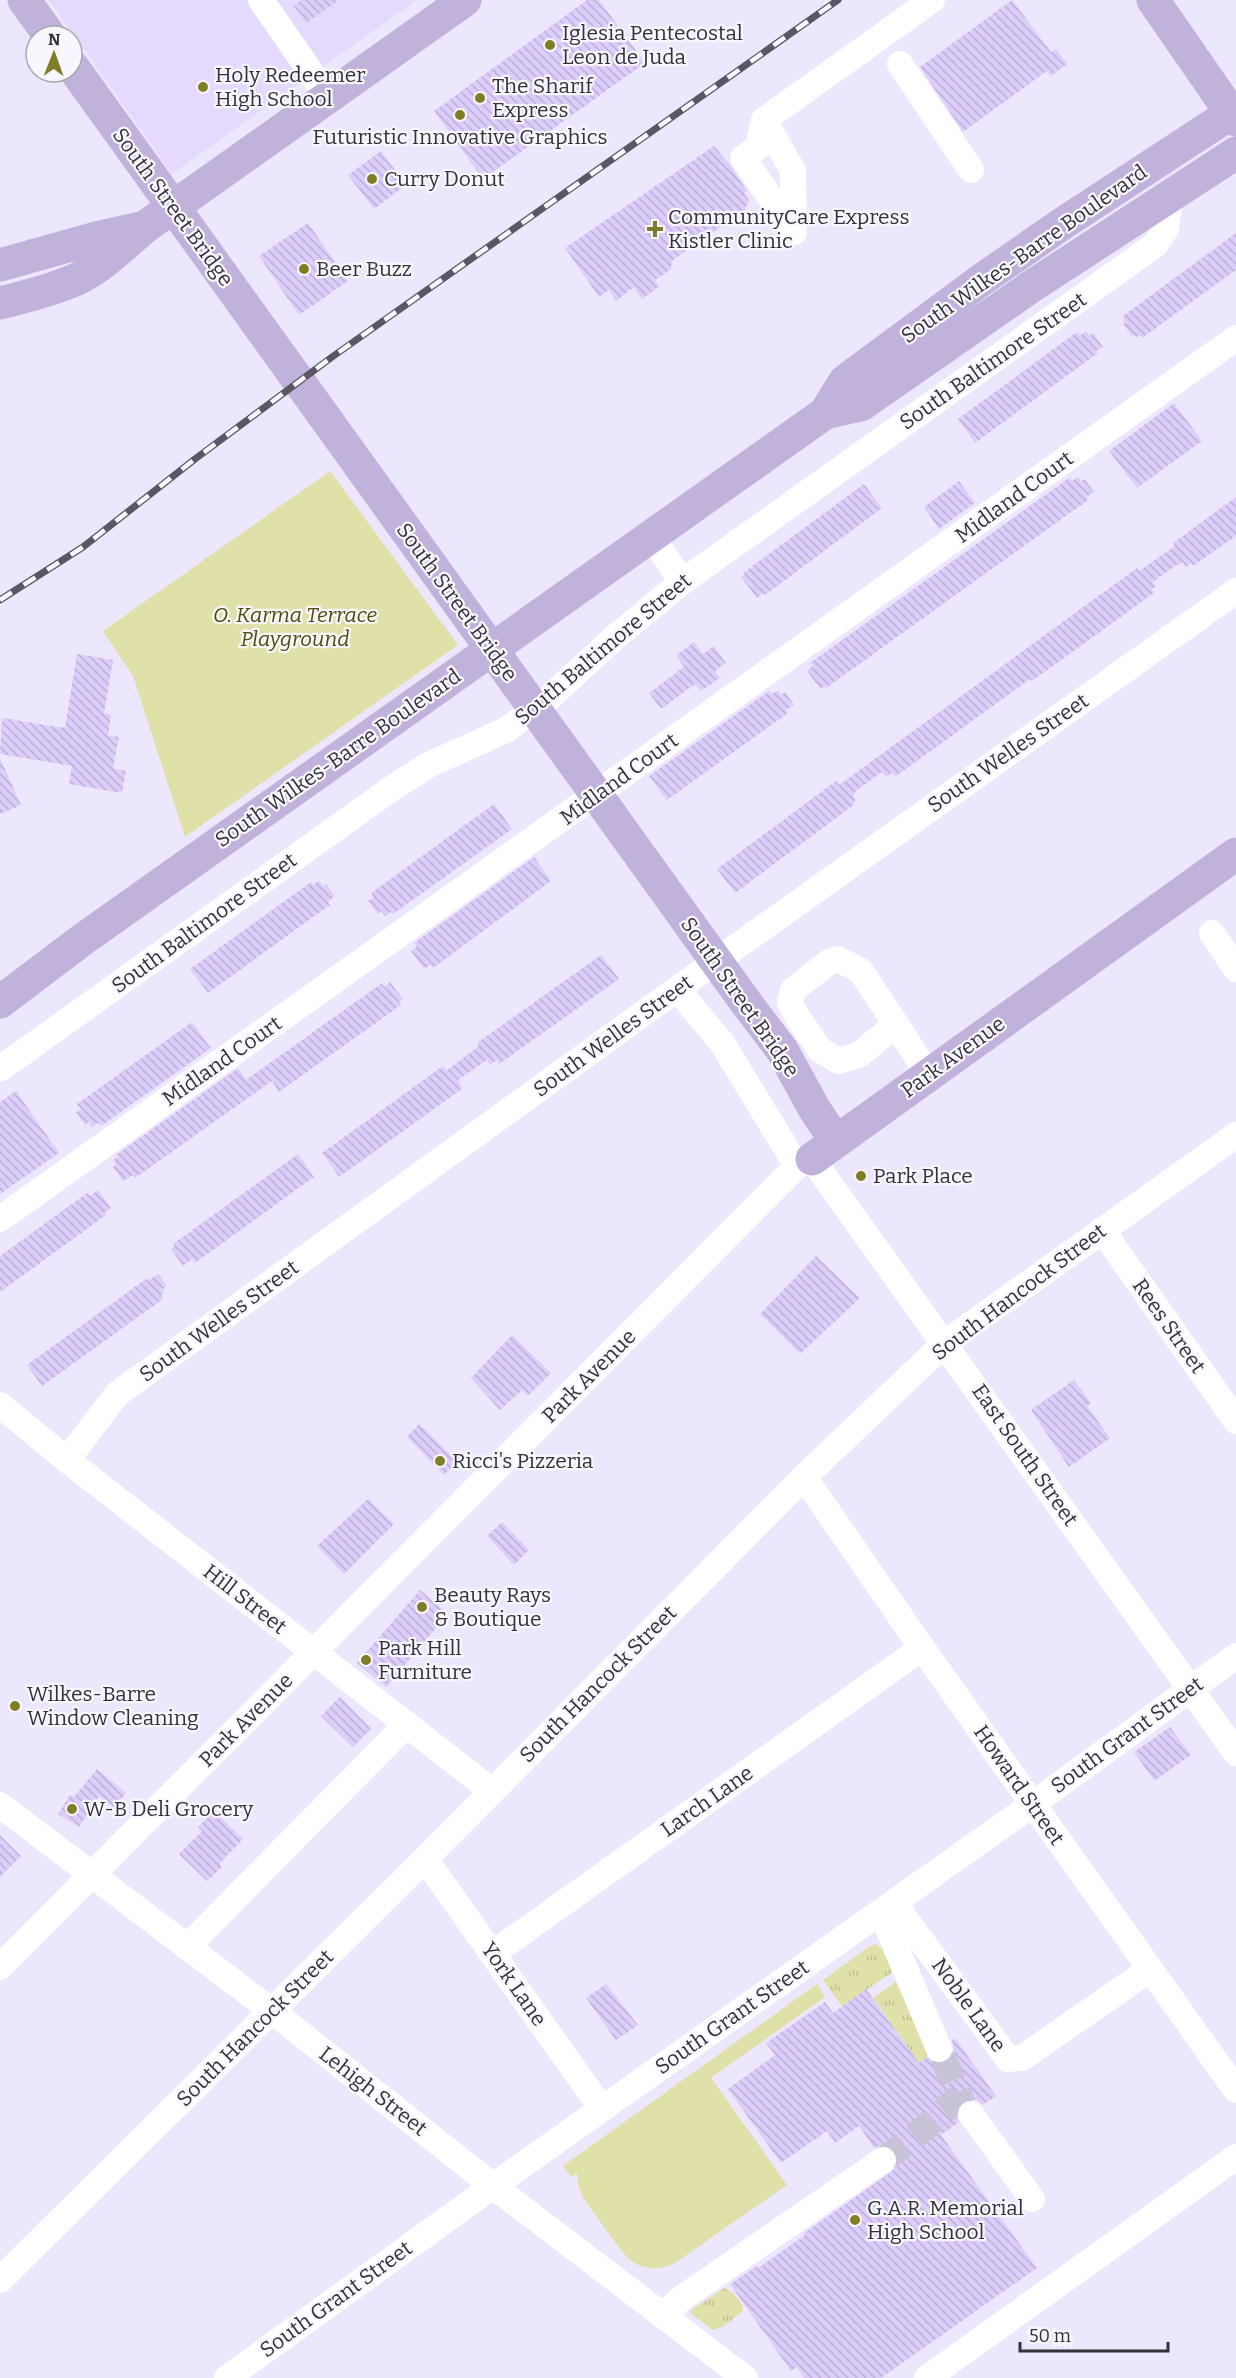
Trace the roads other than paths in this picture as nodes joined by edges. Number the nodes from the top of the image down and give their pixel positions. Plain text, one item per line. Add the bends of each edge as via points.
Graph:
1 (24, 0) edge
2 (261, 0) edge
3 (465, 0) edge
4 (932, 0) edge
5 (1154, 0) edge
6 (41, 24) edge
7 (900, 64) dead end
8 (84, 83) edge
9 (328, 97) junction
10 (1234, 114) edge
11 (764, 120) dead end
12 (1236, 153) edge
13 (971, 170) dead end
14 (1170, 197) junction
15 (145, 227) junction
16 (0, 265) edge
17 (1032, 286) junction
18 (0, 303) edge
19 (1045, 325) junction
20 (1236, 338) edge
21 (825, 413) junction
22 (651, 535) junction
23 (682, 582) junction
24 (1236, 591) edge
25 (1236, 854) edge
26 (1212, 933) dead end
27 (1236, 969) edge
28 (677, 989) junction
29 (0, 1002) edge
30 (896, 1024) dead end
31 (0, 1069) edge
32 (929, 1075) junction
33 (1236, 1135) edge
34 (815, 1155) junction
35 (0, 1219) edge
36 (1102, 1230) junction
37 (945, 1343) junction
38 (0, 1405) edge
39 (1231, 1405) edge
40 (67, 1460) junction
41 (804, 1477) junction
42 (922, 1648) junction
43 (314, 1652) junction
44 (1236, 1656) edge
45 (1190, 1689) junction
46 (407, 1724) junction
47 (1236, 1753) edge
48 (492, 1791) junction
49 (1033, 1804) junction
50 (0, 1805) edge
51 (425, 1859) junction
52 (91, 1876) junction
53 (887, 1907) junction
54 (187, 1947) junction
55 (492, 1954) junction
56 (0, 1967) edge
57 (1149, 1970) junction
58 (272, 2011) junction
59 (939, 2049) tunnel mouth
60 (1236, 2090) edge
61 (603, 2109) junction
62 (971, 2114) dead end
63 (1236, 2157) edge
64 (883, 2160) tunnel mouth
65 (493, 2186) junction
66 (1032, 2199) dead end
67 (0, 2280) edge
68 (662, 2315) junction
69 (227, 2378) edge
70 (746, 2378) edge
71 (927, 2378) edge

1 - 6 main road
2 - 9 street
3 - 9 main road
4 - 11 street
5 - 10 main road
7 - 13 street
8 - 34 main road, South Street Bridge via 782,1050 815,1110
9 - 15 main road
10 - 21 main road, South Wilkes-Barre Boulevard via 984,278 845,381
12 - 14 main road, South Wilkes-Barre Boulevard
14 - 17 main road, South Wilkes-Barre Boulevard
14 - 19 street, South Baltimore Street via 1166,229 1155,245
15 - 16 main road
15 - 18 main road via 77,279
17 - 19 street
17 - 21 main road, South Wilkes-Barre Boulevard via 861,405
19 - 23 street, South Baltimore Street
20 - 35 street, Midland Court
21 - 22 main road, South Wilkes-Barre Boulevard
22 - 23 street
22 - 29 main road, South Wilkes-Barre Boulevard
23 - 31 street, South Baltimore Street via 549,698 506,730 428,765 388,791
24 - 28 street, South Welles Street
25 - 32 main road, Park Avenue
26 - 27 street
28 - 34 street, East South Street
28 - 40 street, South Welles Street via 117,1394
30 - 32 street
32 - 34 main road, Park Avenue
33 - 36 street, South Hancock Street
34 - 37 street, East South Street
34 - 43 street, Park Avenue
36 - 37 street, South Hancock Street
36 - 39 street, Rees Street
37 - 41 street, South Hancock Street
37 - 45 street, East South Street
38 - 40 street, Hill Street
40 - 43 street, Hill Street
41 - 42 street, Howard Street
41 - 48 street, South Hancock Street
42 - 49 street, Howard Street
42 - 55 street, Larch Lane
43 - 46 street, Hill Street
43 - 52 street, Park Avenue
44 - 45 street, South Grant Street
45 - 47 street, East South Street
45 - 49 street, South Grant Street
46 - 48 street, Hill Street
46 - 54 street
48 - 51 street, South Hancock Street
49 - 53 street, South Grant Street
49 - 57 street, Howard Street
50 - 52 street, Lehigh Street
51 - 55 street, York Lane
51 - 58 street, South Hancock Street
52 - 54 street, Lehigh Street
52 - 56 street, Park Avenue
53 - 57 street, Noble Lane via 1008,2059 1022,2058
53 - 59 street
53 - 61 street, South Grant Street
54 - 58 street, Lehigh Street
55 - 61 street, York Lane
57 - 60 street, Howard Street
58 - 65 street, Lehigh Street
58 - 67 street, South Hancock Street
61 - 65 street, South Grant Street
62 - 66 street
63 - 71 street
64 - 68 street
65 - 68 street, Lehigh Street
65 - 69 street, South Grant Street
68 - 70 street, Lehigh Street

